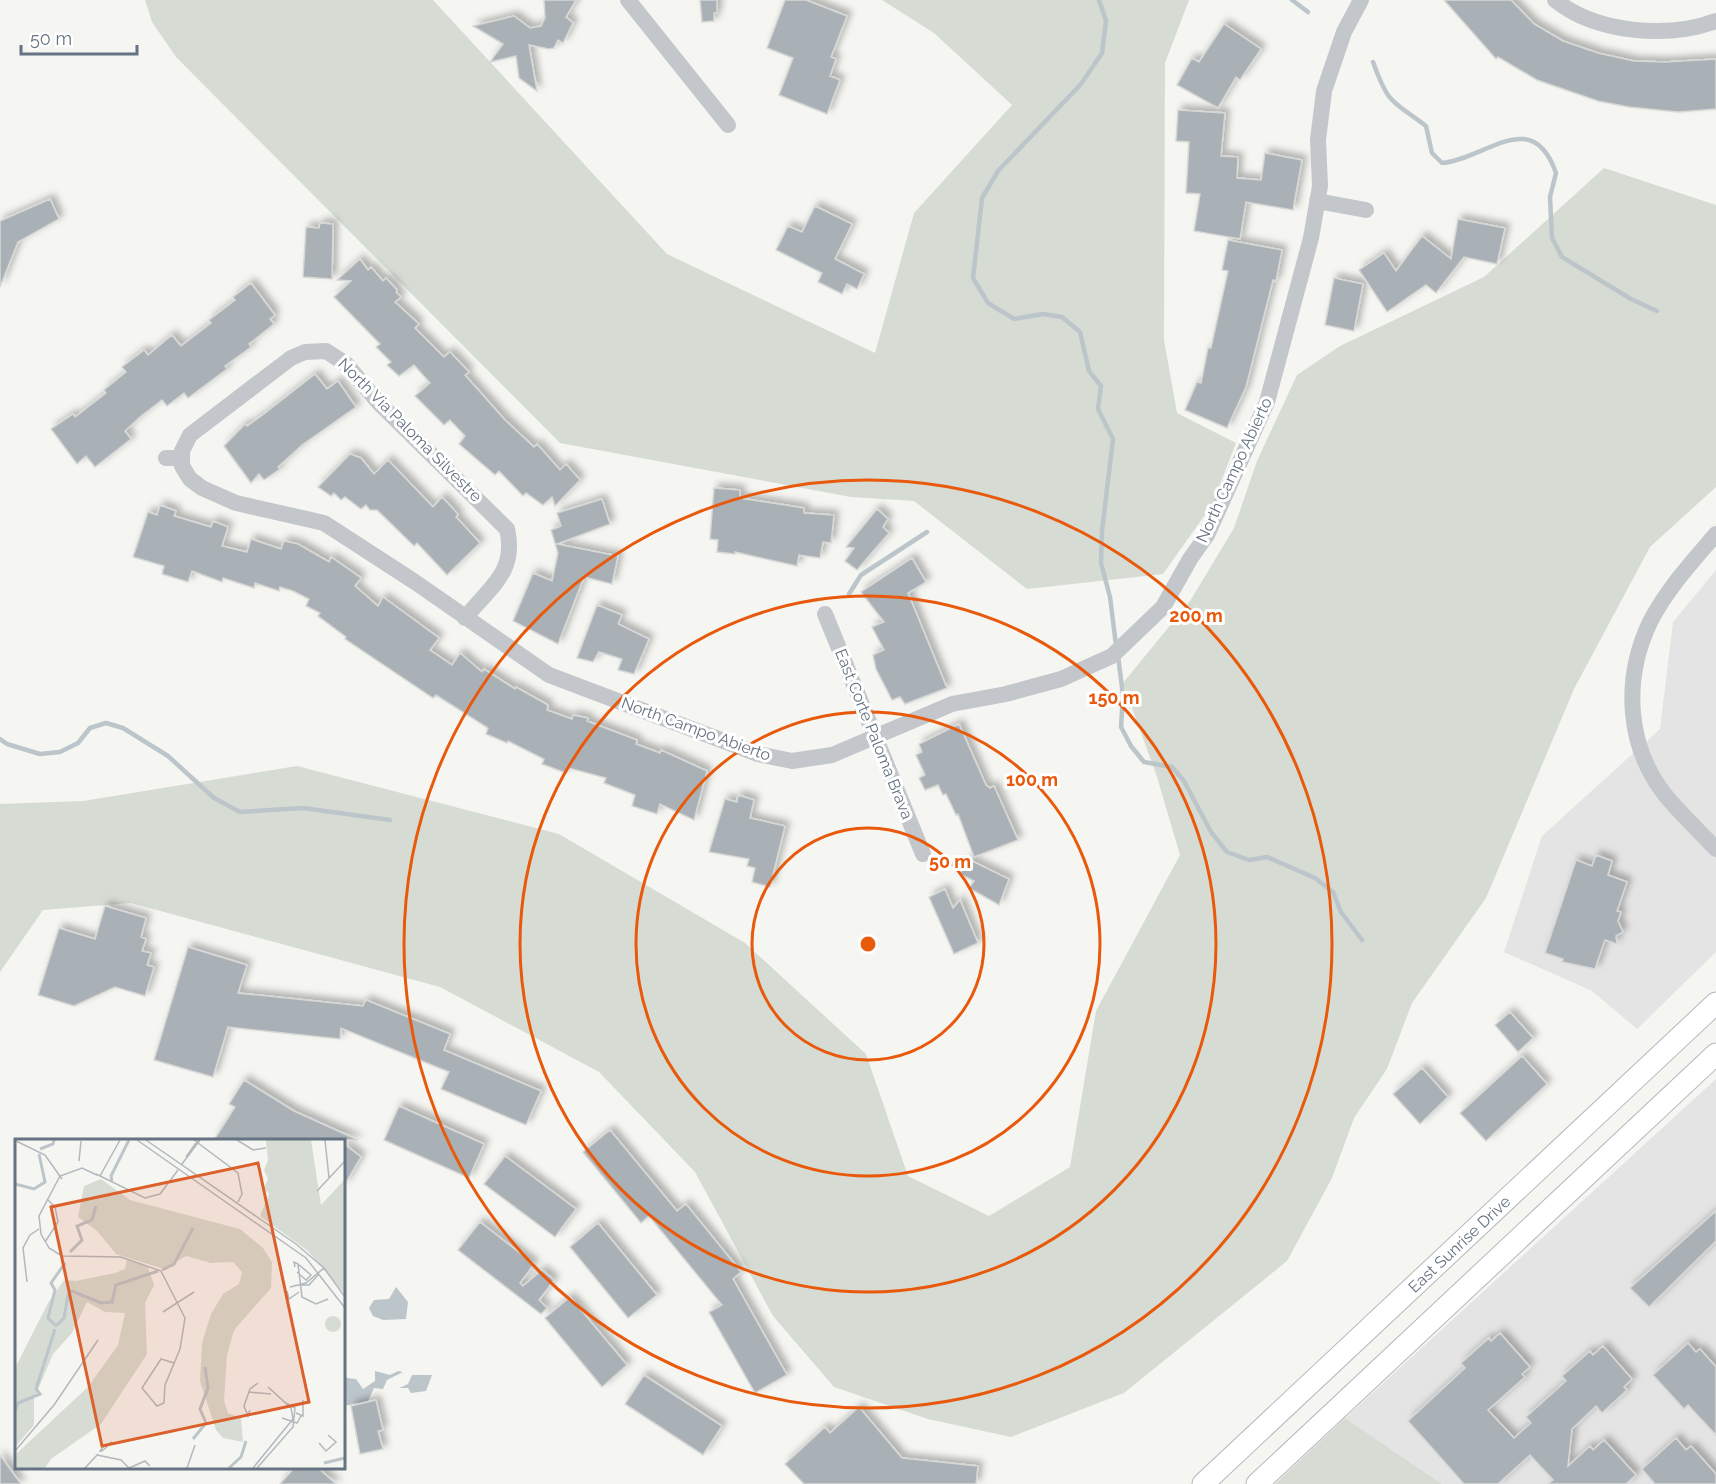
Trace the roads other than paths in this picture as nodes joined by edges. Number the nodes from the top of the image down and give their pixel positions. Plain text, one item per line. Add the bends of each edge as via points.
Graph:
1 (628, 0) edge
2 (1361, 0) edge
3 (1555, 0) edge
4 (1716, 21) edge
5 (728, 125) dead end
6 (1317, 201) junction
7 (1366, 210) dead end
8 (190, 435) joint
9 (1716, 534) edge
10 (825, 614) dead end
11 (465, 618) junction
12 (874, 735) junction
13 (1716, 849) edge
14 (923, 854) dead end
15 (1716, 1002) edge
16 (1716, 1054) edge
17 (1203, 1484) edge
18 (1257, 1484) edge

1 - 5 street
2 - 6 street, North Campo Abierto via 1344,32 1324,91
3 - 4 street via 1597,23 1633,29 1684,28
6 - 7 street
6 - 12 street, North Campo Abierto via 1311,238 1267,402 1207,535 1163,607 1112,656 1061,679 952,704
8 - 11 street, North Campo Abierto via 174,458 202,488 236,503 324,523
8 - 11 street, North Via Paloma Silvestre via 291,358 324,344 496,517 517,545 505,570
9 - 13 street via 1679,576 1650,622 1636,659 1631,709 1637,744 1646,764 1665,795
10 - 12 street, East Corte Paloma Brava
11 - 12 street, North Campo Abierto via 549,675 758,754 792,761 832,755
12 - 14 street, East Corte Paloma Brava
15 - 17 main road, East Sunrise Drive
16 - 18 main road, East Sunrise Drive

